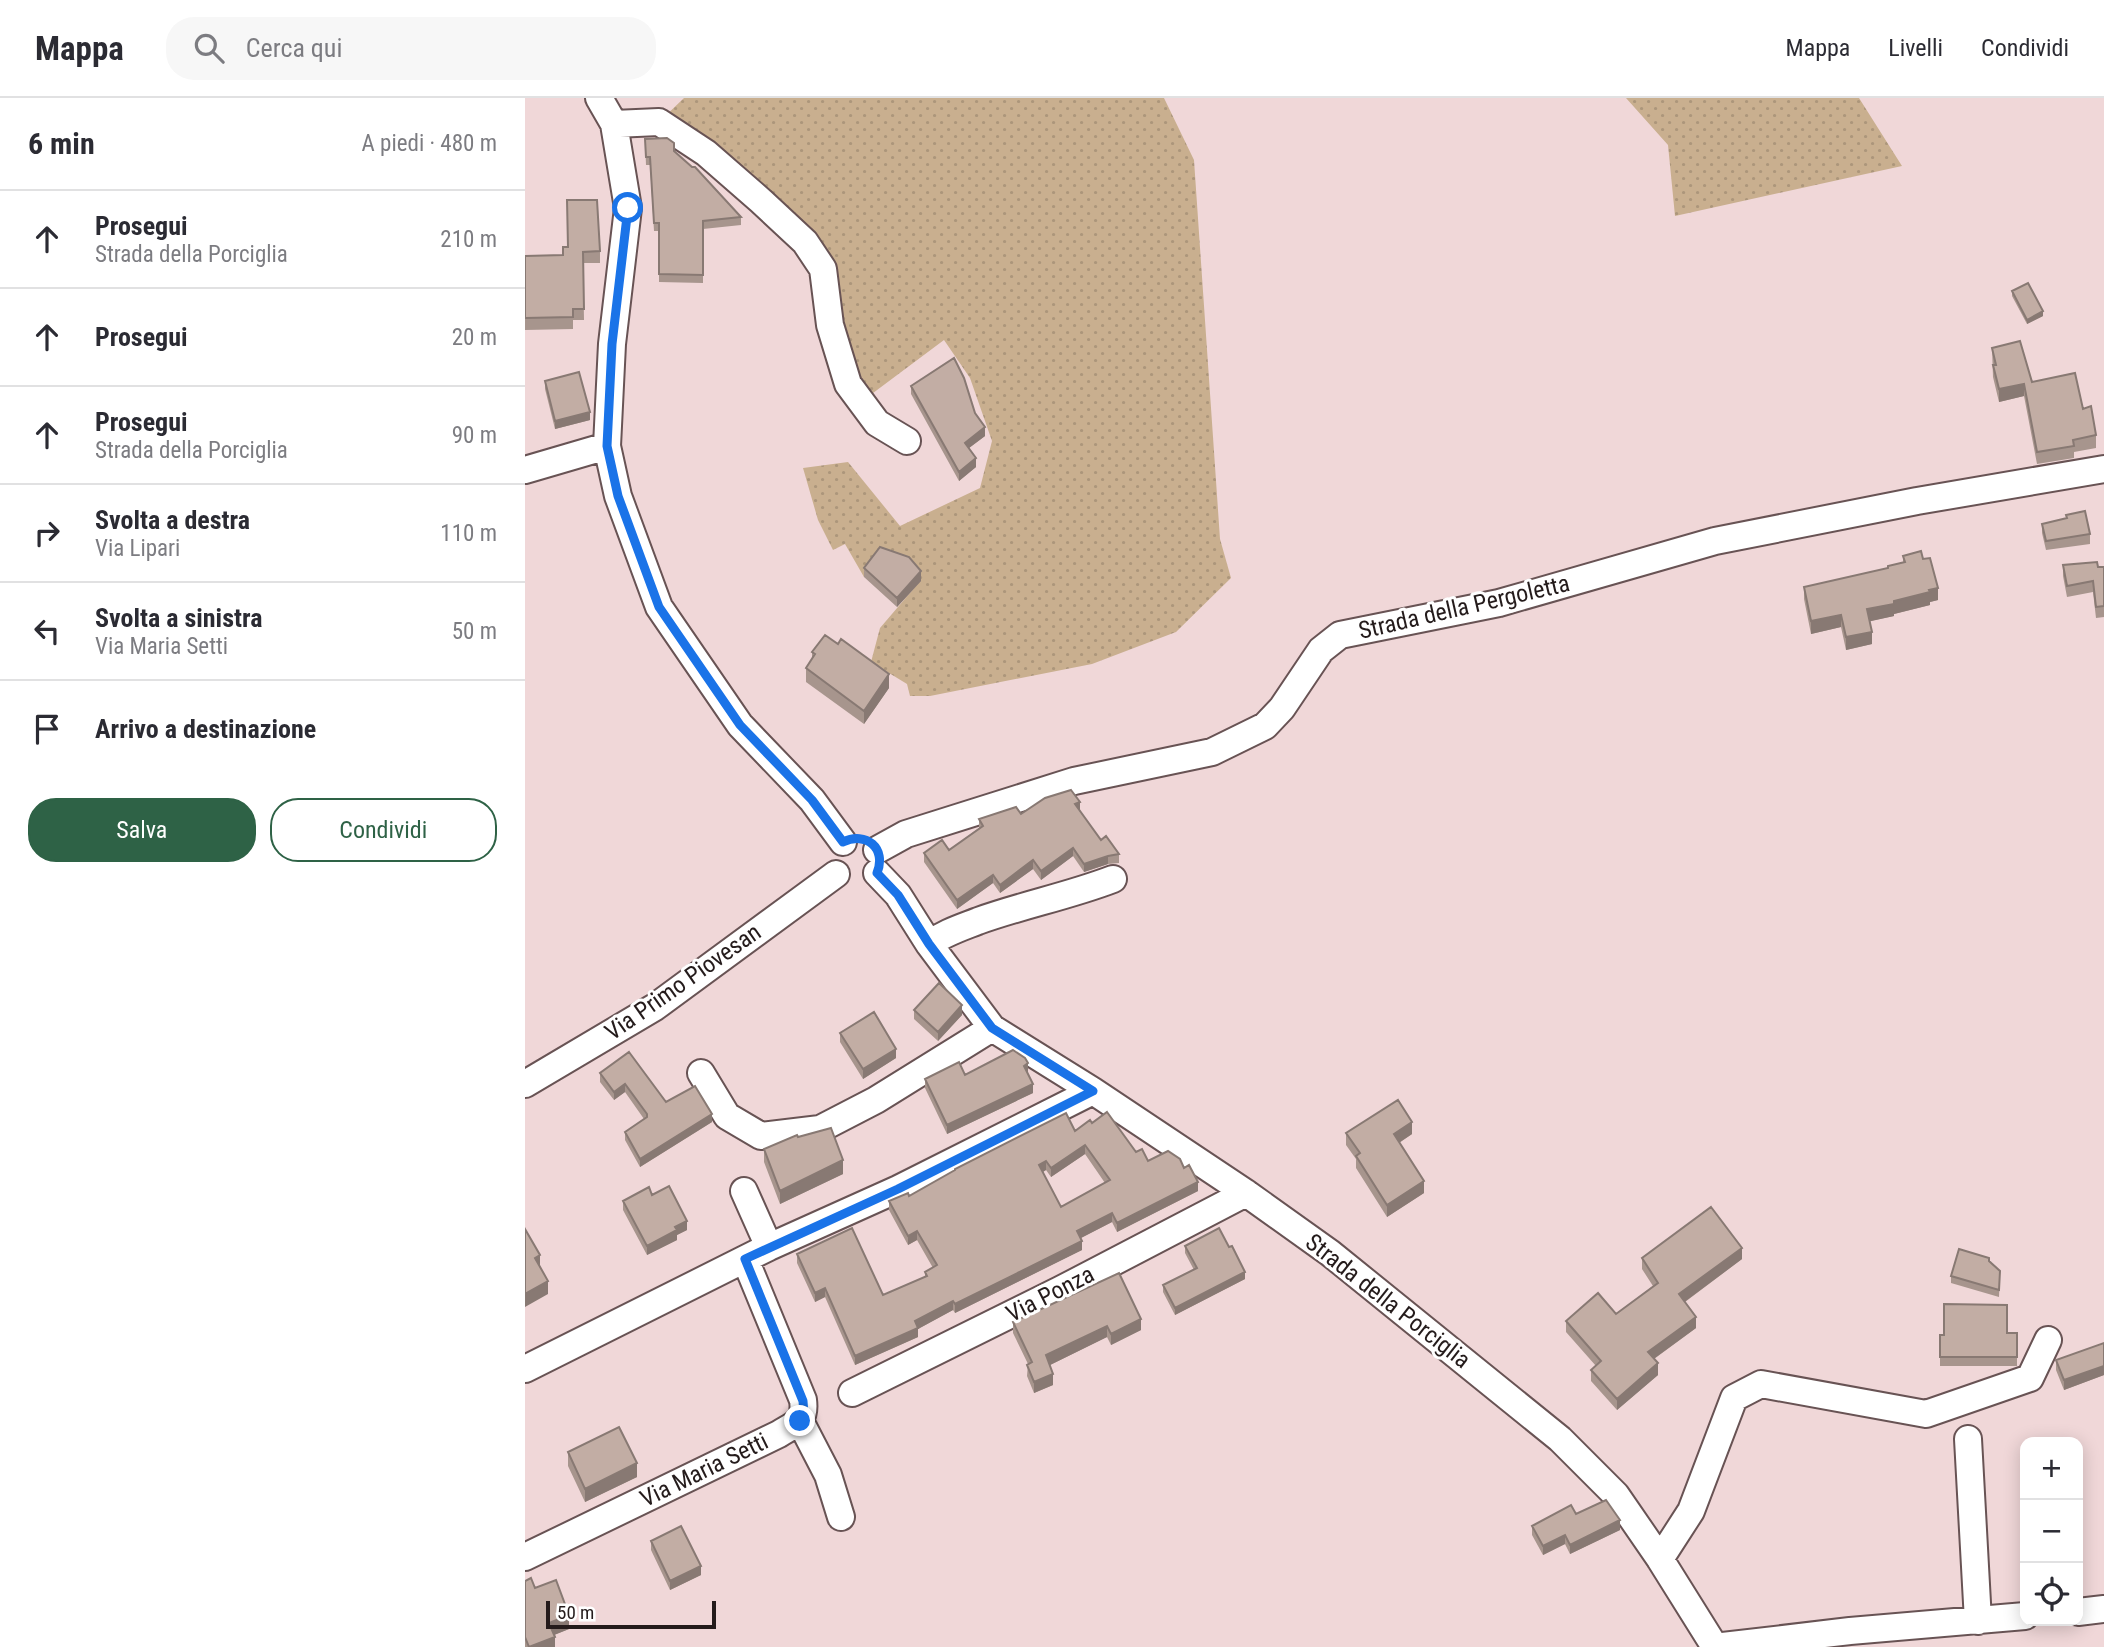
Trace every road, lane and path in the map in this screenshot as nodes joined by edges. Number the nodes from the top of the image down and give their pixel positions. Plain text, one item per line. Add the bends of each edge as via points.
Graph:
1 (599, 98) edge
2 (614, 124) junction
3 (907, 441) dead end
4 (607, 446) junction
5 (2104, 469) edge
6 (525, 470) edge
7 (843, 842) junction
8 (877, 861) junction
9 (836, 874) junction
10 (1114, 880) dead end
11 (929, 944) junction
12 (992, 1028) junction
13 (701, 1073) dead end
14 (525, 1084) edge
15 (1093, 1091) junction
16 (744, 1191) dead end
17 (1246, 1192) junction
18 (769, 1247) junction
19 (745, 1259) junction
20 (2048, 1340) dead end
21 (525, 1369) edge
22 (852, 1392) dead end
23 (800, 1421) junction
24 (1968, 1439) dead end
25 (841, 1517) dead end
26 (525, 1557) edge
27 (1660, 1559) junction
28 (2104, 1609) edge
29 (2083, 1611) edge
30 (2020, 1616) edge
31 (1978, 1620) junction
32 (1715, 1647) edge

1 - 2 street
2 - 3 street via 659,122 706,153 805,243 823,269 830,325 848,384 877,423
2 - 4 street via 628,208 612,344
4 - 6 street
4 - 7 street via 618,496 659,607 740,725 812,800
5 - 8 street, Strada della Pergoletta via 1715,541 1499,603 1341,635 1321,650 1265,726 1212,752 1074,781 906,834
7 - 8 street via 855,838 871,843
7 - 9 street via 833,857
8 - 9 street via 869,882 857,886
8 - 11 street, Strada della Porciglia
9 - 14 street, Via Primo Piovesan via 655,1007
10 - 11 street via 1009,910
11 - 12 street, Strada della Porciglia
12 - 13 street via 820,1129 761,1136 727,1116
12 - 15 street, Strada della Porciglia
15 - 17 street, Strada della Porciglia
15 - 18 street via 910,1183
16 - 18 street
17 - 22 street, Via Ponza via 1061,1290
17 - 27 street, Strada della Porciglia via 1560,1439 1616,1494
18 - 19 street
19 - 21 street
19 - 23 street via 803,1401
20 - 27 street via 2030,1378 1926,1414 1761,1384 1734,1398 1692,1511
23 - 25 street via 828,1475
23 - 26 street, Via Maria Setti
24 - 31 street
27 - 32 street, Strada della Porciglia
28 - 29 street
30 - 31 street, Strada della Porciglia
31 - 32 street, Strada della Porciglia

